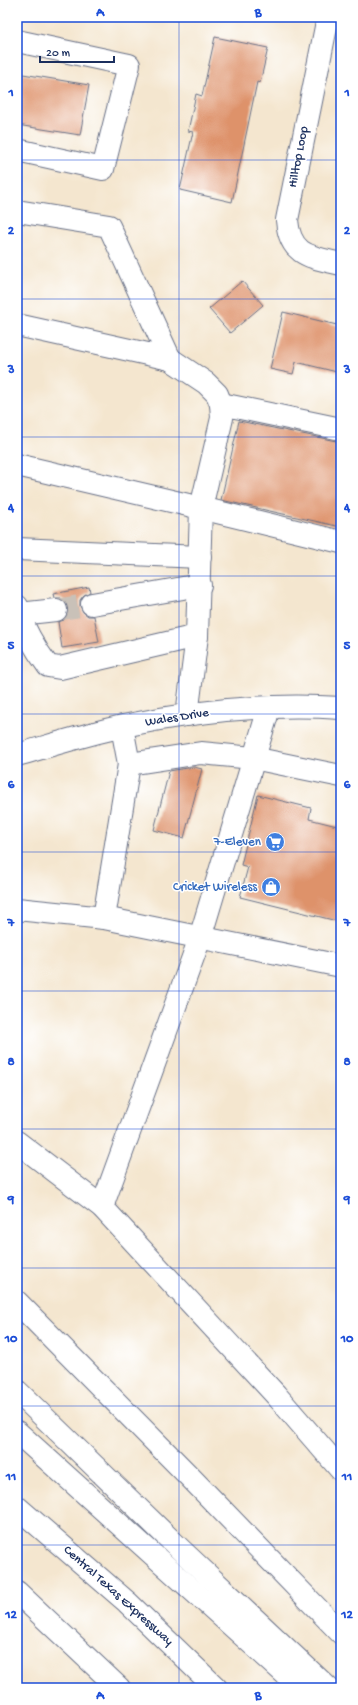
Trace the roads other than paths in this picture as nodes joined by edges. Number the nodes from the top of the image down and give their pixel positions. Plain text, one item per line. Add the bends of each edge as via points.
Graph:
1 (328, 17) edge
2 (17, 41) edge
3 (17, 150) edge
4 (17, 211) edge
5 (341, 264) edge
6 (17, 325) edge
7 (170, 359) junction
8 (221, 404) junction
9 (341, 428) edge
10 (17, 465) edge
11 (201, 508) junction
12 (341, 542) edge
13 (17, 549) edge
14 (200, 557) junction
15 (200, 585) junction
16 (92, 604) tunnel mouth
17 (18, 610) edge
18 (56, 610) tunnel mouth
19 (197, 636) junction
20 (269, 708) junction
21 (341, 708) edge
22 (187, 715) junction
23 (122, 727) junction
24 (17, 755) edge
25 (253, 758) junction
26 (129, 764) junction
27 (341, 776) edge
28 (17, 909) edge
29 (104, 918) junction
30 (200, 938) junction
31 (341, 966) edge
32 (17, 1127) edge
33 (17, 1142) edge
34 (35, 1155) junction
35 (102, 1207) junction
36 (17, 1302) edge
37 (17, 1391) edge
38 (17, 1432) edge
39 (341, 1470) edge
40 (17, 1507) edge
41 (17, 1592) edge
42 (341, 1633) edge
43 (119, 1688) edge
44 (216, 1688) edge
45 (301, 1688) edge
46 (328, 1688) edge

1 - 5 main road, Hilltop Loop via 286,220 288,232 297,250 309,256
2 - 3 main road via 129,65 103,169
4 - 7 main road via 109,226
6 - 7 main road
7 - 8 main road via 206,383 217,394
8 - 9 main road
8 - 11 main road via 222,418
10 - 11 main road
11 - 12 main road
11 - 14 main road
13 - 14 main road
14 - 15 main road
15 - 16 main road
15 - 19 main road
17 - 18 main road
17 - 19 main road via 40,655 48,666 60,668
19 - 22 main road
20 - 21 main road, Wales Drive
20 - 22 main road, Wales Drive
20 - 25 main road
22 - 23 main road, Wales Drive
23 - 24 main road, Wales Drive
23 - 26 main road
25 - 26 main road via 201,752
25 - 27 main road
25 - 30 main road
26 - 29 main road
28 - 29 main road
29 - 30 main road
30 - 31 main road
30 - 35 main road
32 - 34 main road
33 - 34 main road
34 - 35 main road
35 - 39 main road
36 - 42 main road
37 - 46 main road
38 - 45 main road
40 - 44 main road, Central Texas Expressway via 128,1602
41 - 43 main road

